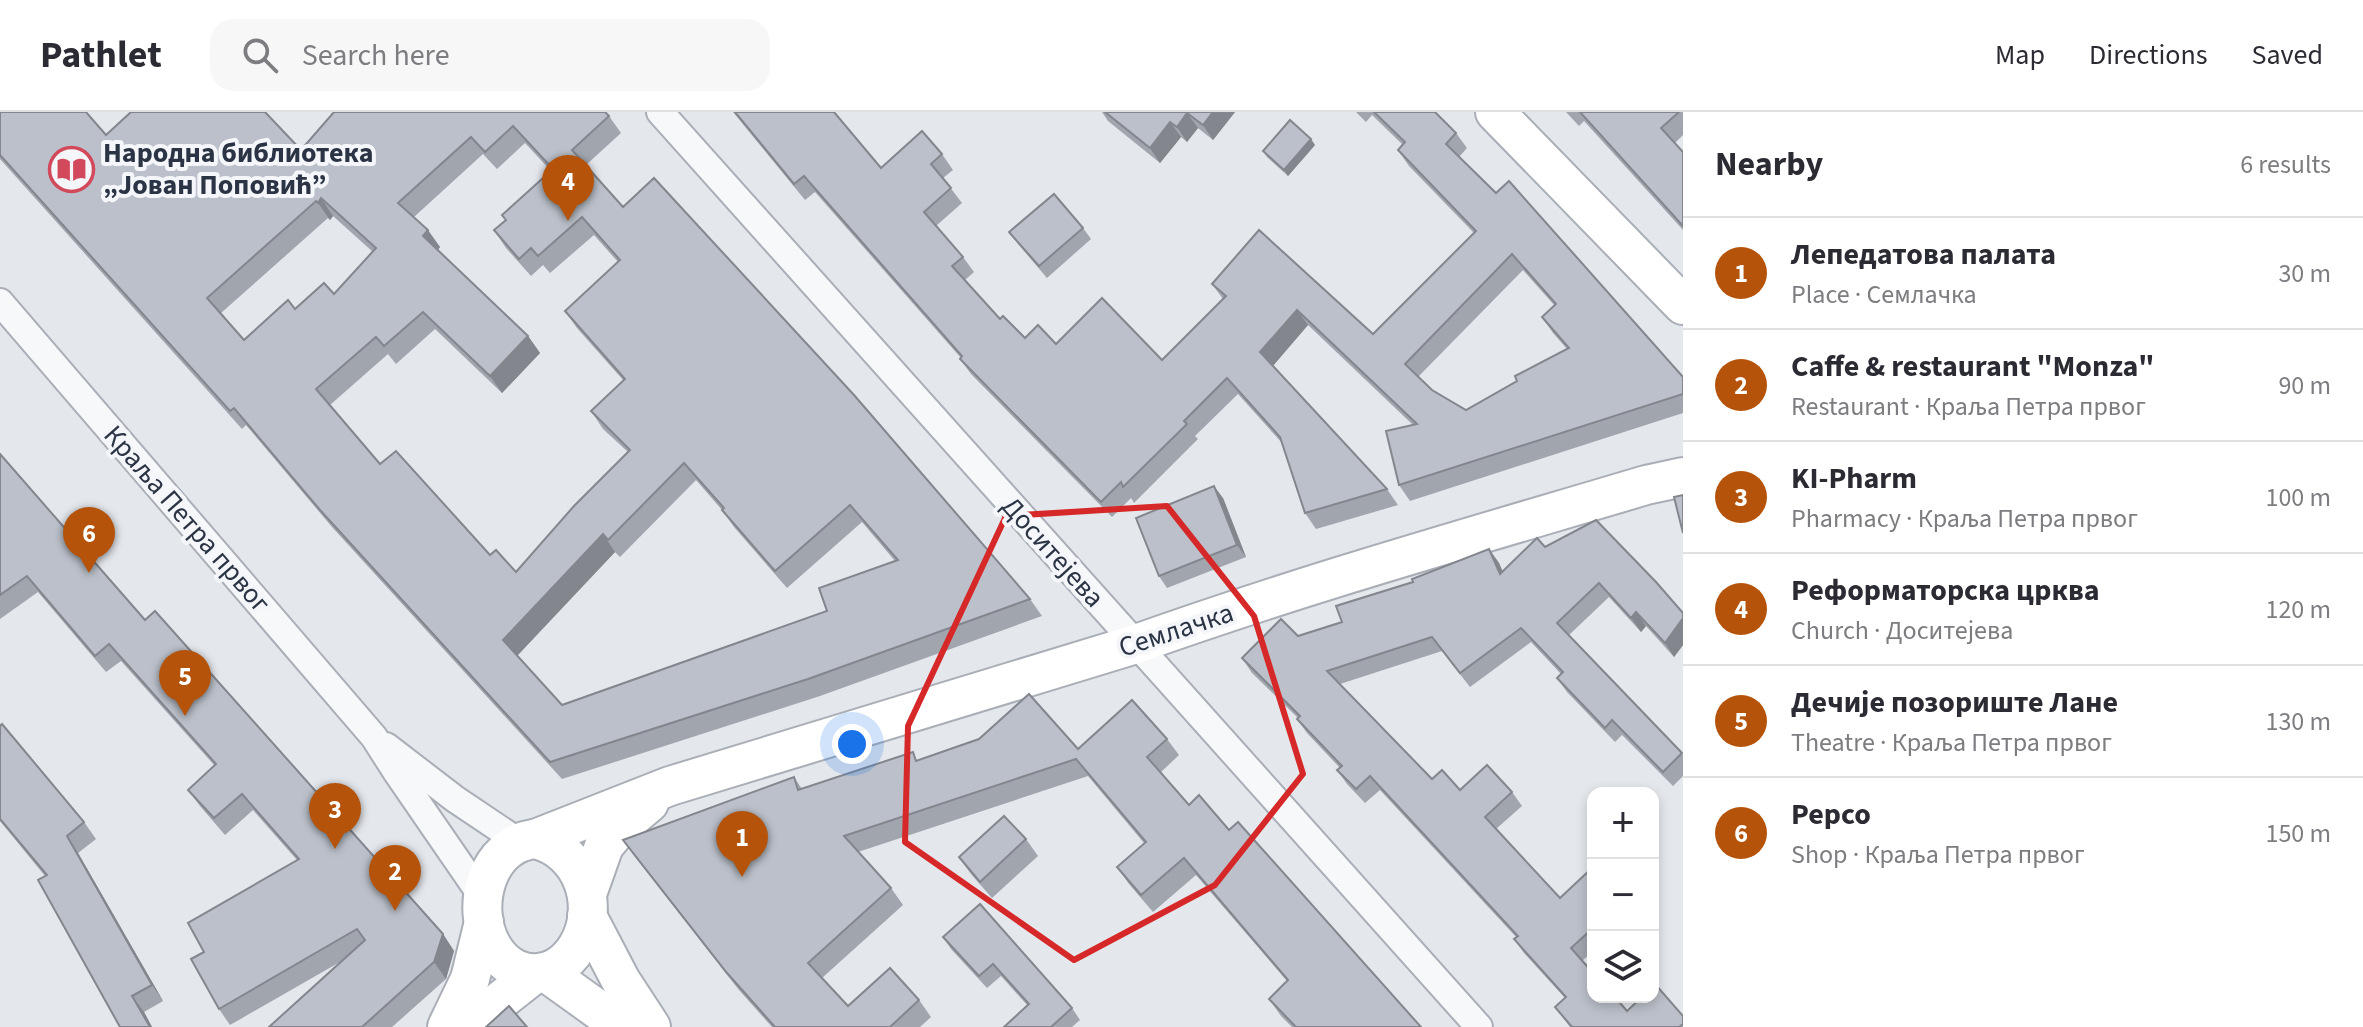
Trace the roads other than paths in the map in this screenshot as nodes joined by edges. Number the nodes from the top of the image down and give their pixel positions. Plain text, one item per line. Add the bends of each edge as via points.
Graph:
1 (660, 112) edge
2 (1495, 112) edge
3 (0, 302) edge
4 (1683, 305) edge
5 (1683, 477) edge
6 (1136, 644) junction
7 (374, 737) junction
8 (670, 786) junction
9 (527, 841) junction
10 (587, 905) junction
11 (484, 910) junction
12 (540, 973) junction
13 (447, 1027) edge
14 (467, 1027) edge
15 (622, 1027) edge
16 (651, 1027) edge
17 (1479, 1027) edge

1 - 6 street, Доситејева
2 - 4 main road
3 - 7 street, Краља Петра првог
5 - 6 main road, Семлачка via 1397,559
6 - 8 main road, Семлачка
6 - 17 street, Доситејева
7 - 9 street, Краља Петра првог via 455,799
7 - 11 street, Краља Петра првог
8 - 9 main road, Семлачка
8 - 10 main road, Семлачка via 604,846
9 - 10 main road via 553,845 564,853 577,868
9 - 11 main road via 504,852 491,868
10 - 12 main road via 576,948 563,962
10 - 16 main road via 621,981
11 - 12 main road via 498,954 524,973
11 - 13 main road via 470,979
12 - 14 main road
12 - 15 main road

